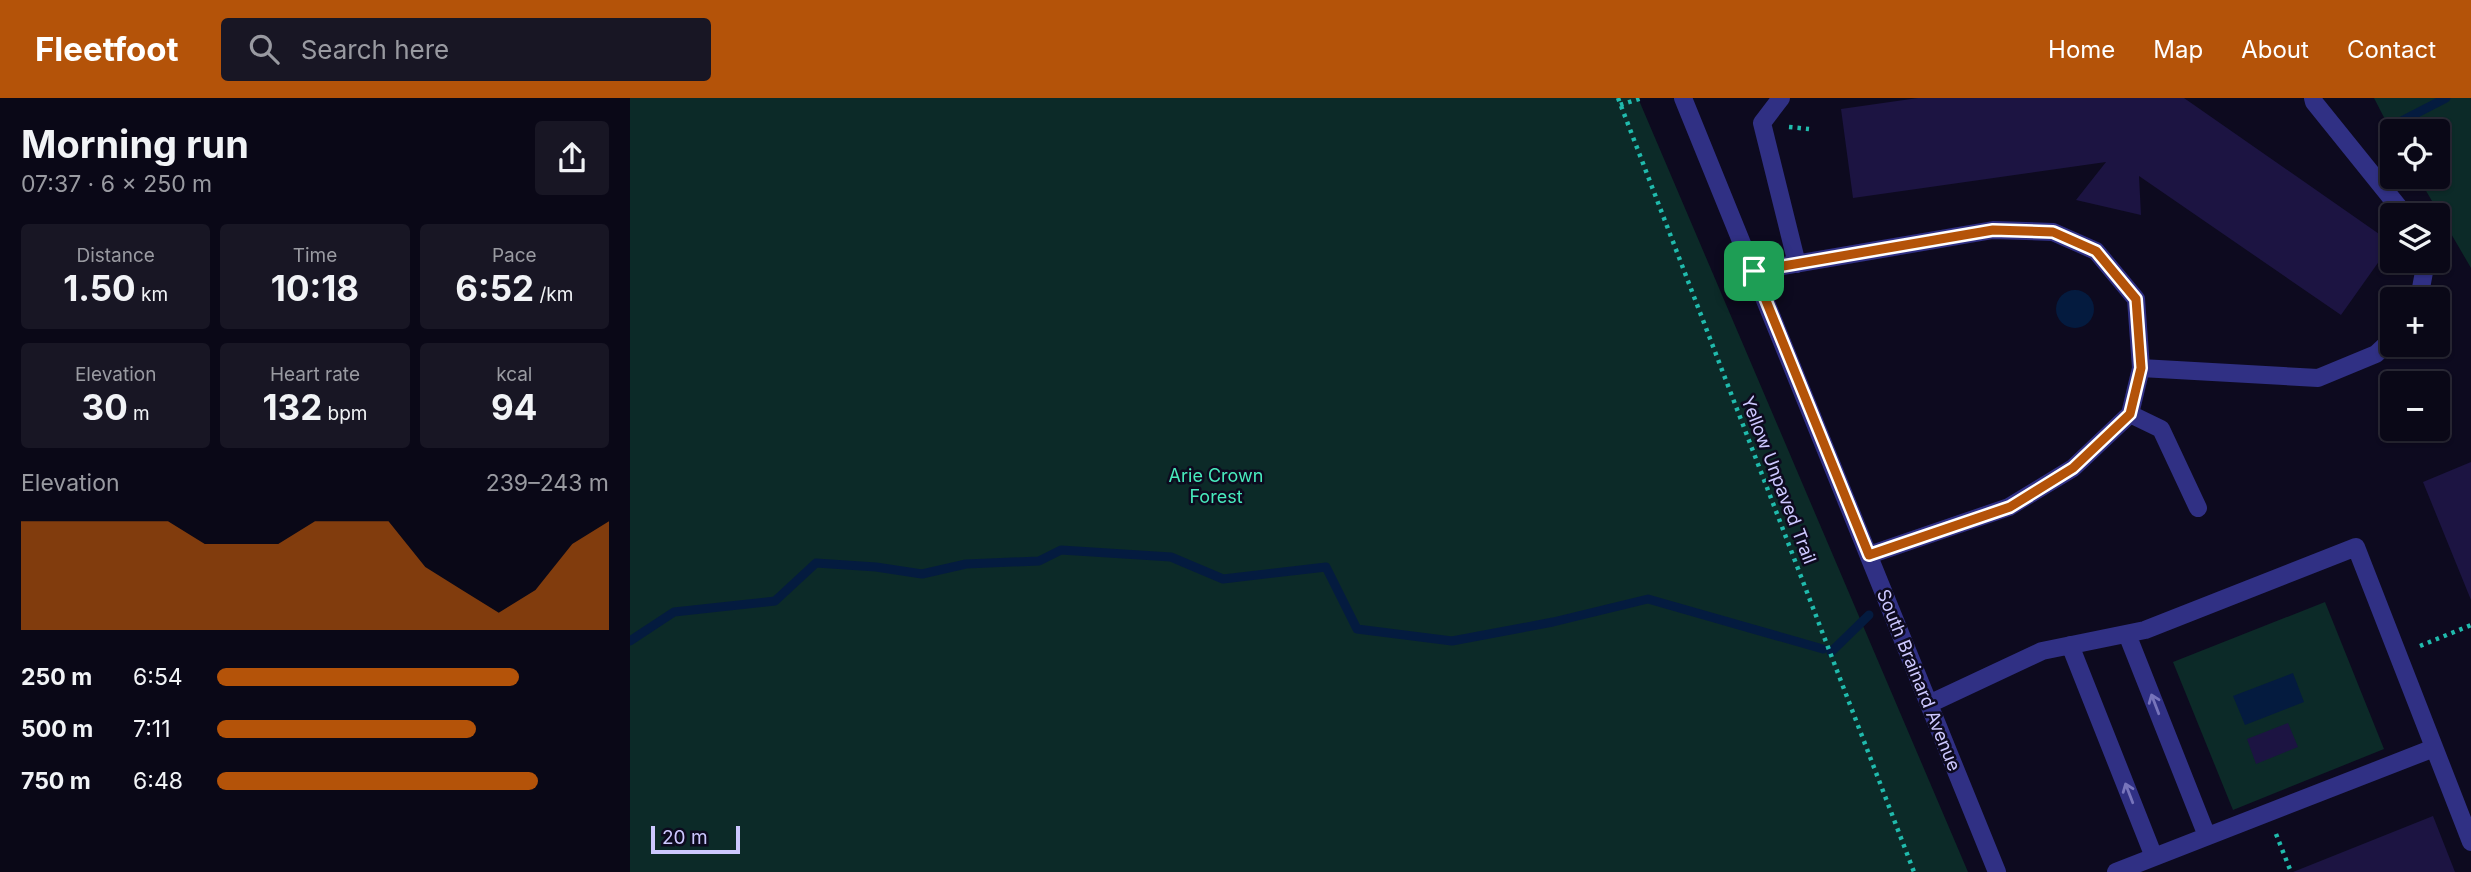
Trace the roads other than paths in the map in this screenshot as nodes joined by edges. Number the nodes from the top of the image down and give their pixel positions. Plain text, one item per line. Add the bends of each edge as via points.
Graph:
1 (1684, 98) edge
2 (1781, 98) edge
3 (2313, 98) edge
4 (2395, 203) edge
5 (1797, 264) junction
6 (1754, 271) junction
7 (2380, 350) edge
8 (2141, 368) junction
9 (2130, 414) junction
10 (2198, 508) dead end
11 (1869, 555) junction
12 (2127, 634) junction
13 (2070, 645) junction
14 (1929, 704) junction
15 (2434, 748) junction
16 (2207, 836) junction
17 (2471, 841) edge
18 (2154, 857) junction
19 (1997, 872) edge
20 (2116, 872) edge

1 - 6 street, South Brainard Avenue
2 - 5 street via 1762,123
3 - 4 street
5 - 6 street
5 - 8 street via 1993,230 2053,232 2096,251 2136,299
6 - 11 street, South Brainard Avenue
7 - 8 street via 2318,378
8 - 9 street
9 - 10 street via 2161,429
9 - 11 street via 2073,468 2010,507
11 - 14 street, South Brainard Avenue
12 - 13 street
12 - 15 street via 2356,547
16 -> 12 street
13 - 14 street via 2042,651
18 -> 13 street
14 - 19 street, South Brainard Avenue
15 - 16 street
15 - 17 street
16 - 18 street
18 - 20 street

